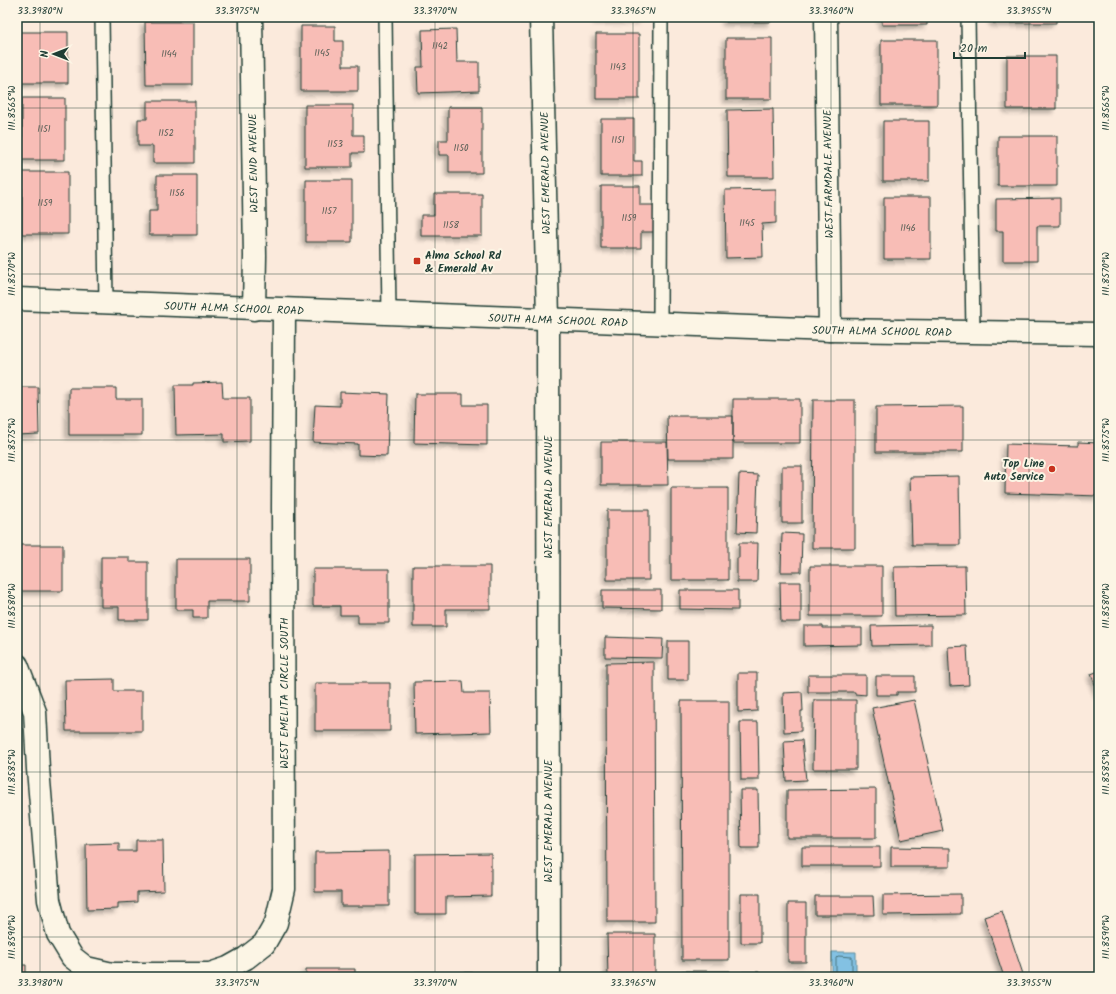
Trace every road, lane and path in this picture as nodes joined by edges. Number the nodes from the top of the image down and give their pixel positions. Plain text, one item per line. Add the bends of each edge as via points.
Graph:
1 (102, 17) edge
2 (251, 17) edge
3 (386, 17) edge
4 (541, 17) edge
5 (661, 17) edge
6 (826, 17) edge
7 (968, 17) edge
8 (17, 299) edge
9 (106, 303) junction
10 (254, 309) junction
11 (284, 310) junction
12 (389, 314) junction
13 (548, 319) junction
14 (660, 324) junction
15 (830, 330) junction
16 (973, 333) junction
17 (1099, 334) edge
18 (17, 665) edge
19 (549, 977) edge

1 - 9 lane
2 - 10 street, WEST ENID AVENUE
3 - 12 lane
4 - 13 street, WEST EMERALD AVENUE
5 - 14 lane
6 - 15 street, WEST FARMDALE AVENUE
7 - 16 lane
8 - 9 street, SOUTH ALMA SCHOOL ROAD
9 - 10 street, SOUTH ALMA SCHOOL ROAD
10 - 11 street, SOUTH ALMA SCHOOL ROAD
11 - 12 street, SOUTH ALMA SCHOOL ROAD
11 - 18 street, WEST EMELITA CIRCLE SOUTH via 284,889 276,923 264,944 246,958 210,974 112,974 86,968 72,957 58,934 49,900 35,712
12 - 13 street, SOUTH ALMA SCHOOL ROAD
13 - 14 street, SOUTH ALMA SCHOOL ROAD
13 - 19 street, WEST EMERALD AVENUE
14 - 15 street, SOUTH ALMA SCHOOL ROAD
15 - 16 street, SOUTH ALMA SCHOOL ROAD
16 - 17 street, SOUTH ALMA SCHOOL ROAD

